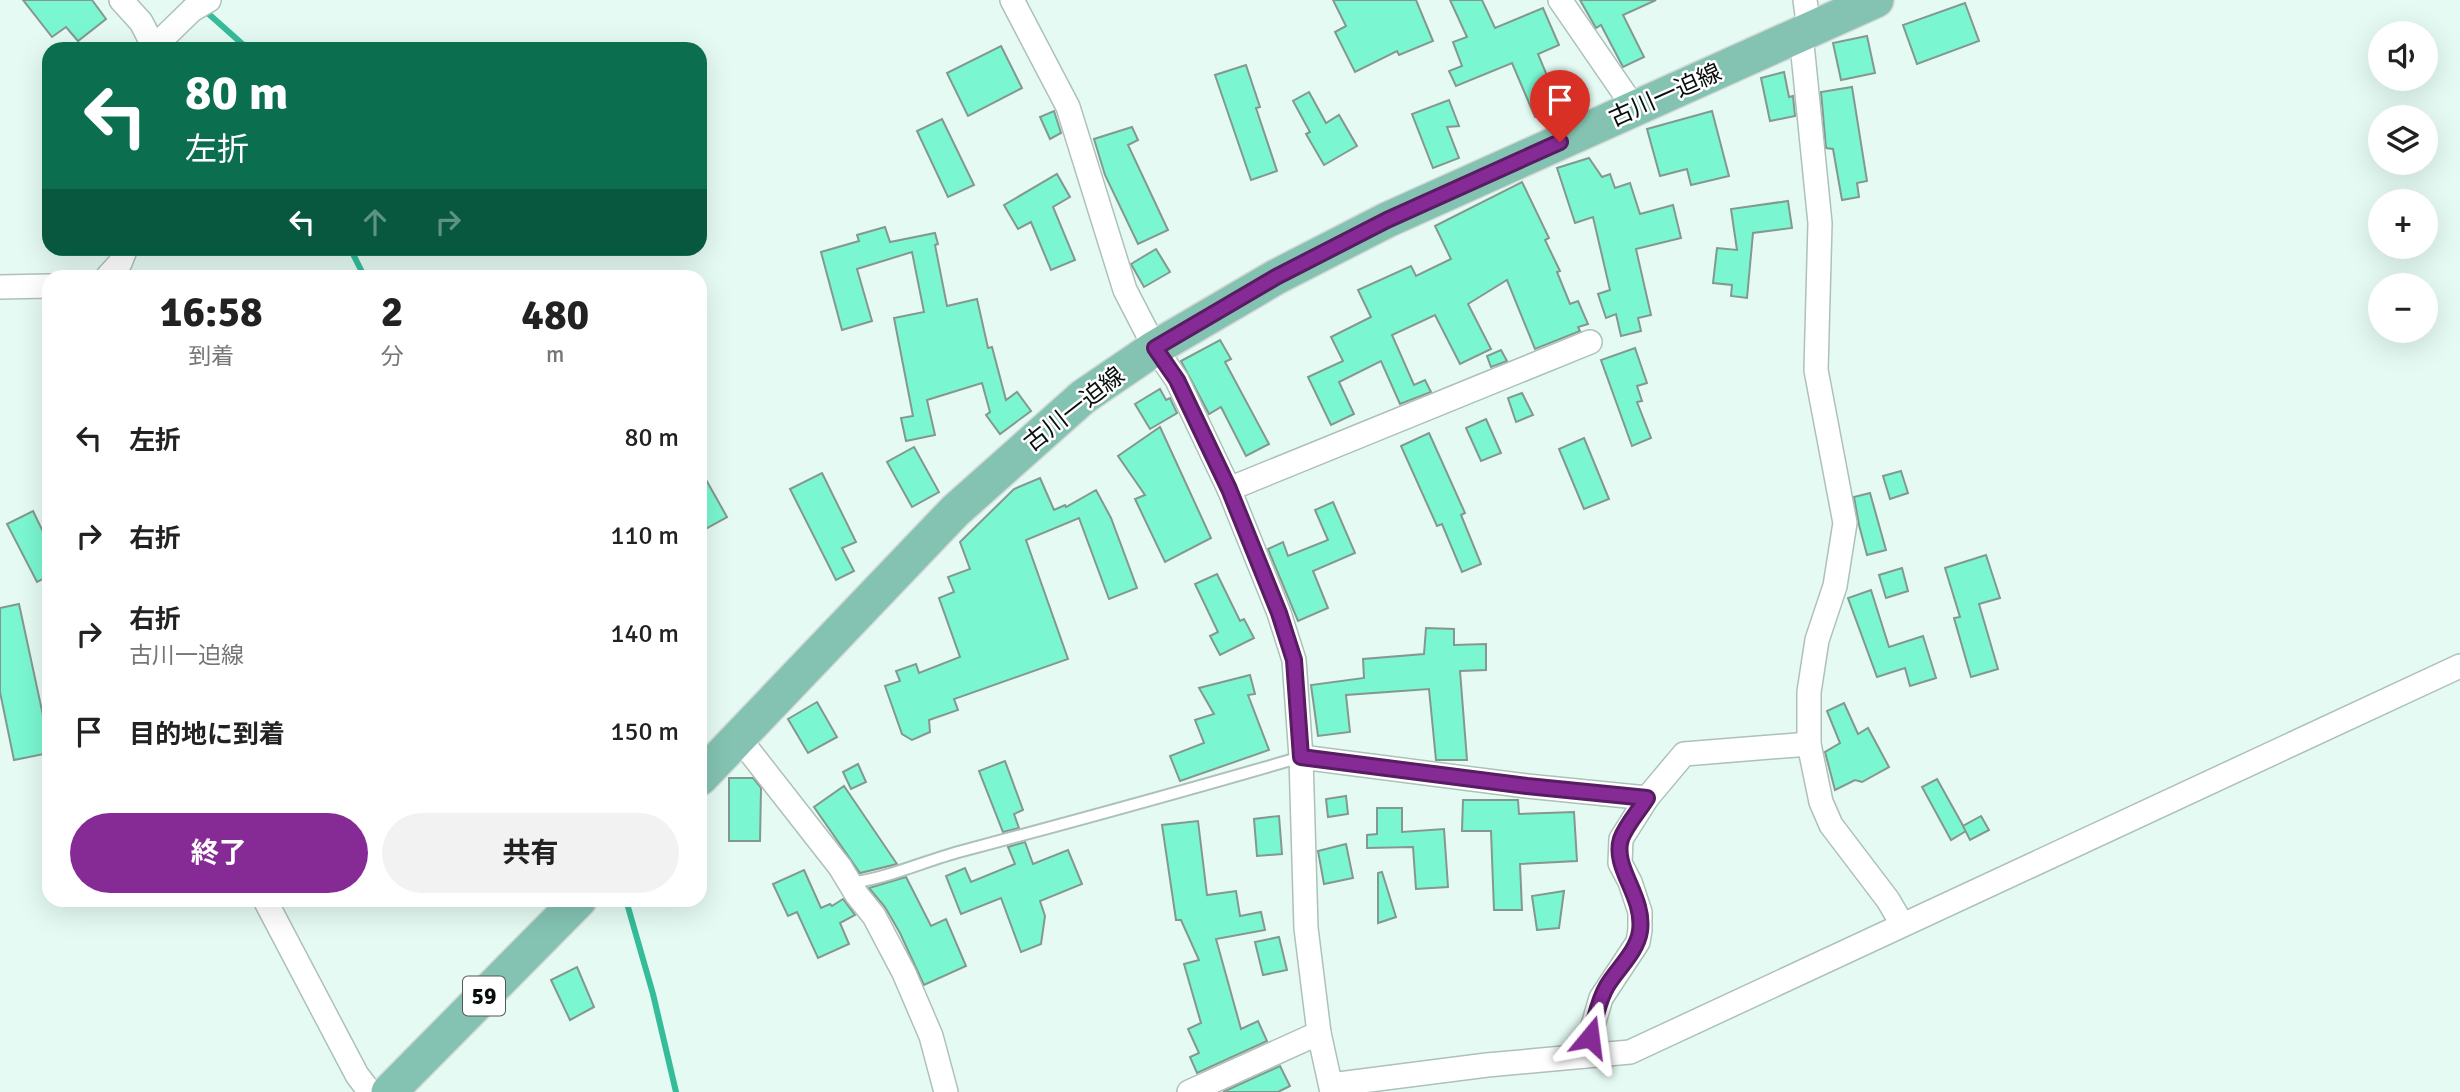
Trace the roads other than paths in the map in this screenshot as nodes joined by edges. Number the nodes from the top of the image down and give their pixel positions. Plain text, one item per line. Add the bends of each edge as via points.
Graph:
1 (121, 0) edge
2 (1012, 0) edge
3 (1560, 0) edge
4 (1876, 0) edge
5 (201, 5) edge
6 (1805, 21) edge
7 (152, 42) edge
8 (161, 42) edge
9 (1635, 109) junction
10 (42, 286) edge
11 (0, 287) edge
12 (1590, 342) dead end
13 (1155, 348) junction
14 (1229, 489) junction
15 (2460, 666) edge
16 (739, 738) junction
17 (1809, 744) junction
18 (1301, 757) junction
19 (707, 771) edge
20 (1647, 798) junction
21 (850, 883) junction
22 (269, 907) edge
23 (572, 907) edge
24 (1902, 924) junction
25 (1319, 1034) junction
26 (1584, 1056) junction
27 (1332, 1088) edge
28 (370, 1092) edge
29 (389, 1092) edge
30 (946, 1092) edge
31 (1189, 1092) edge

1 - 7 street
2 - 13 street via 1068,107 1125,290
3 - 9 street
4 - 6 main road, 古川一迫線
5 - 8 street
6 - 9 main road, 古川一迫線
6 - 17 street via 1820,223 1816,370 1845,523 1809,692
9 - 13 main road, 古川一迫線 via 1387,220 1276,277
10 - 11 street
12 - 14 street
13 - 14 street via 1177,380
13 - 16 main road, 古川一迫線 via 1083,397 956,511
14 - 18 street via 1294,660
15 - 24 street
16 - 19 main road, 古川一迫線
16 - 21 street
17 - 20 street via 1684,754
17 - 24 street via 1821,802 1831,825
18 - 20 street
18 - 21 lane via 958,852 871,881
18 - 25 street via 1306,928
20 - 26 street via 1621,839 1620,863 1640,912 1638,942 1601,998
21 - 30 street via 874,916 904,973 931,1036
22 - 28 street
23 - 29 main road, 59
24 - 26 street via 1630,1052
25 - 27 street
25 - 31 street
26 - 27 street

